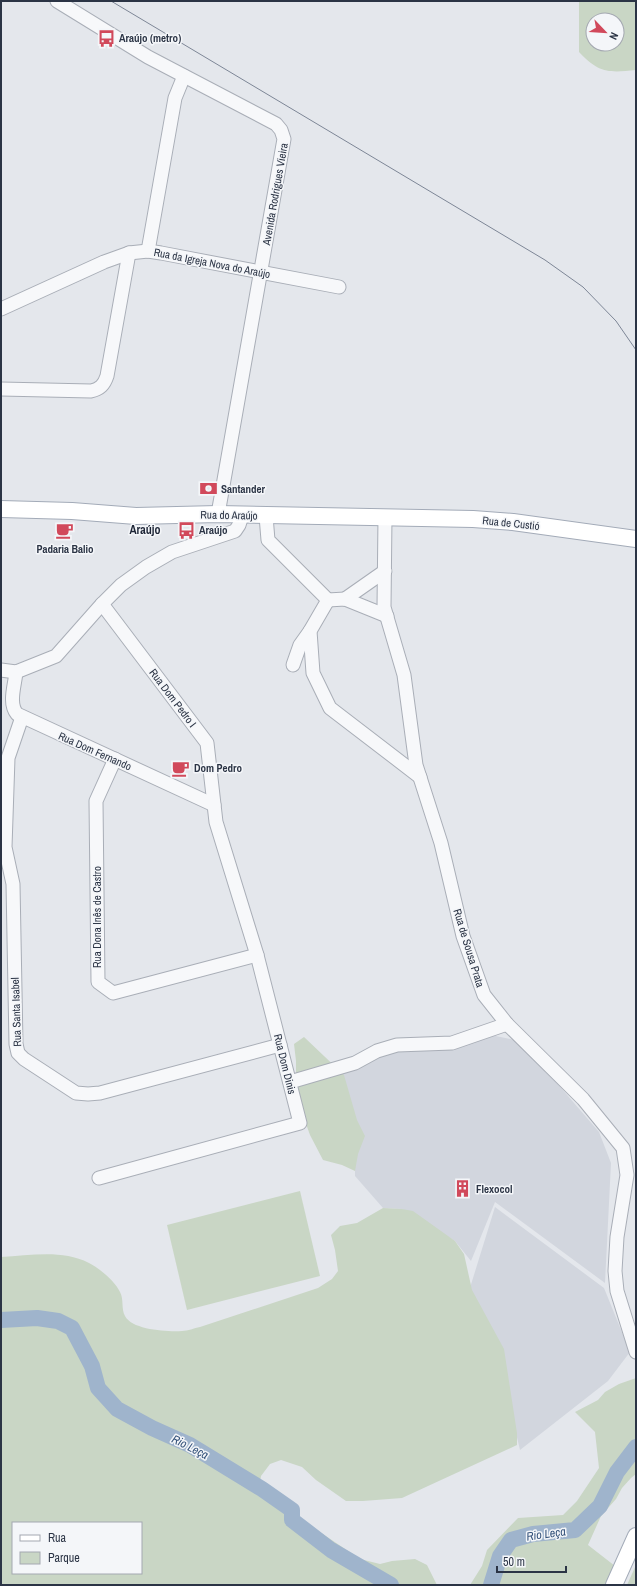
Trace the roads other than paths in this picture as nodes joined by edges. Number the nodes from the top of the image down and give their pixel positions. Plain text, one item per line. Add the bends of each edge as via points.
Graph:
1 (57, 1) edge
2 (184, 76) junction
3 (148, 251) junction
4 (129, 253) junction
5 (261, 273) junction
6 (339, 287) dead end
7 (1, 309) edge
8 (1, 389) edge
9 (1, 509) edge
10 (218, 514) junction
11 (242, 516) junction
12 (266, 516) junction
13 (385, 517) junction
14 (636, 539) edge
15 (385, 571) junction
16 (345, 599) junction
17 (328, 600) junction
18 (102, 604) junction
19 (387, 616) junction
20 (310, 630) junction
21 (293, 665) dead end
22 (1, 670) edge
23 (16, 672) junction
24 (22, 717) junction
25 (115, 759) junction
26 (420, 777) junction
27 (214, 805) junction
28 (257, 954) junction
29 (507, 1024) junction
30 (280, 1045) junction
31 (290, 1082) junction
32 (99, 1178) dead end
33 (636, 1352) edge
34 (636, 1536) edge
35 (636, 1554) edge
36 (614, 1585) edge
37 (622, 1585) edge

1 - 2 street, Avenida Rodrigues Vieira
2 - 3 street via 175,98
2 - 5 street, Avenida Rodrigues Vieira via 276,124 281,130 284,139
3 - 4 street, Rua da Igreja Nova do Araújo
3 - 5 street, Rua da Igreja Nova do Araújo
4 - 7 street, Rua da Igreja Nova do Araújo
4 - 8 street via 104,384 91,391
5 - 6 street, Rua da Igreja Nova do Araújo
5 - 10 street, Avenida Rodrigues Vieira
9 - 10 main road, Rua do Araújo via 136,516
10 - 11 main road, Rua do Araújo
11 - 12 main road, Rua do Araújo
11 - 18 street via 235,531 172,552 121,585
12 - 13 main road, Rua do Araújo
12 - 17 street via 268,540
13 - 14 main road, Rua de Custió via 513,522
13 - 15 street, Rua de Sousa Prata
15 - 16 street
15 - 19 street, Rua de Sousa Prata via 384,607
16 - 17 street
16 - 19 street
17 - 20 street
18 - 23 street via 56,656
18 - 27 street, Rua Dom Pedro I via 207,743
19 - 26 street, Rua de Sousa Prata via 404,675 416,765
20 - 21 street via 300,645
20 - 26 street via 313,673 330,708
22 - 23 street
23 - 24 street via 12,703 13,709
24 - 25 street, Rua Dom Fernando
24 - 30 street, Rua Santa Isabel via 8,758 5,847 13,884 18,1053 76,1093 88,1094
25 - 27 street, Rua Dom Fernando
25 - 28 street, Rua Dona Inês de Castro via 96,801 98,982 113,993
26 - 29 street, Rua de Sousa Prata via 441,843 464,936 484,995
27 - 28 street, Rua Dom Dinis via 216,822
28 - 30 street, Rua Dom Dinis
29 - 31 street via 452,1043 397,1045 377,1051 355,1063
29 - 33 street, Rua de Sousa Prata via 583,1099 624,1148 627,1175 617,1236 615,1271 617,1291
30 - 31 street, Rua Dom Dinis
31 - 32 street, Rua Dom Dinis via 300,1123
34 - 36 main road
35 - 37 main road

